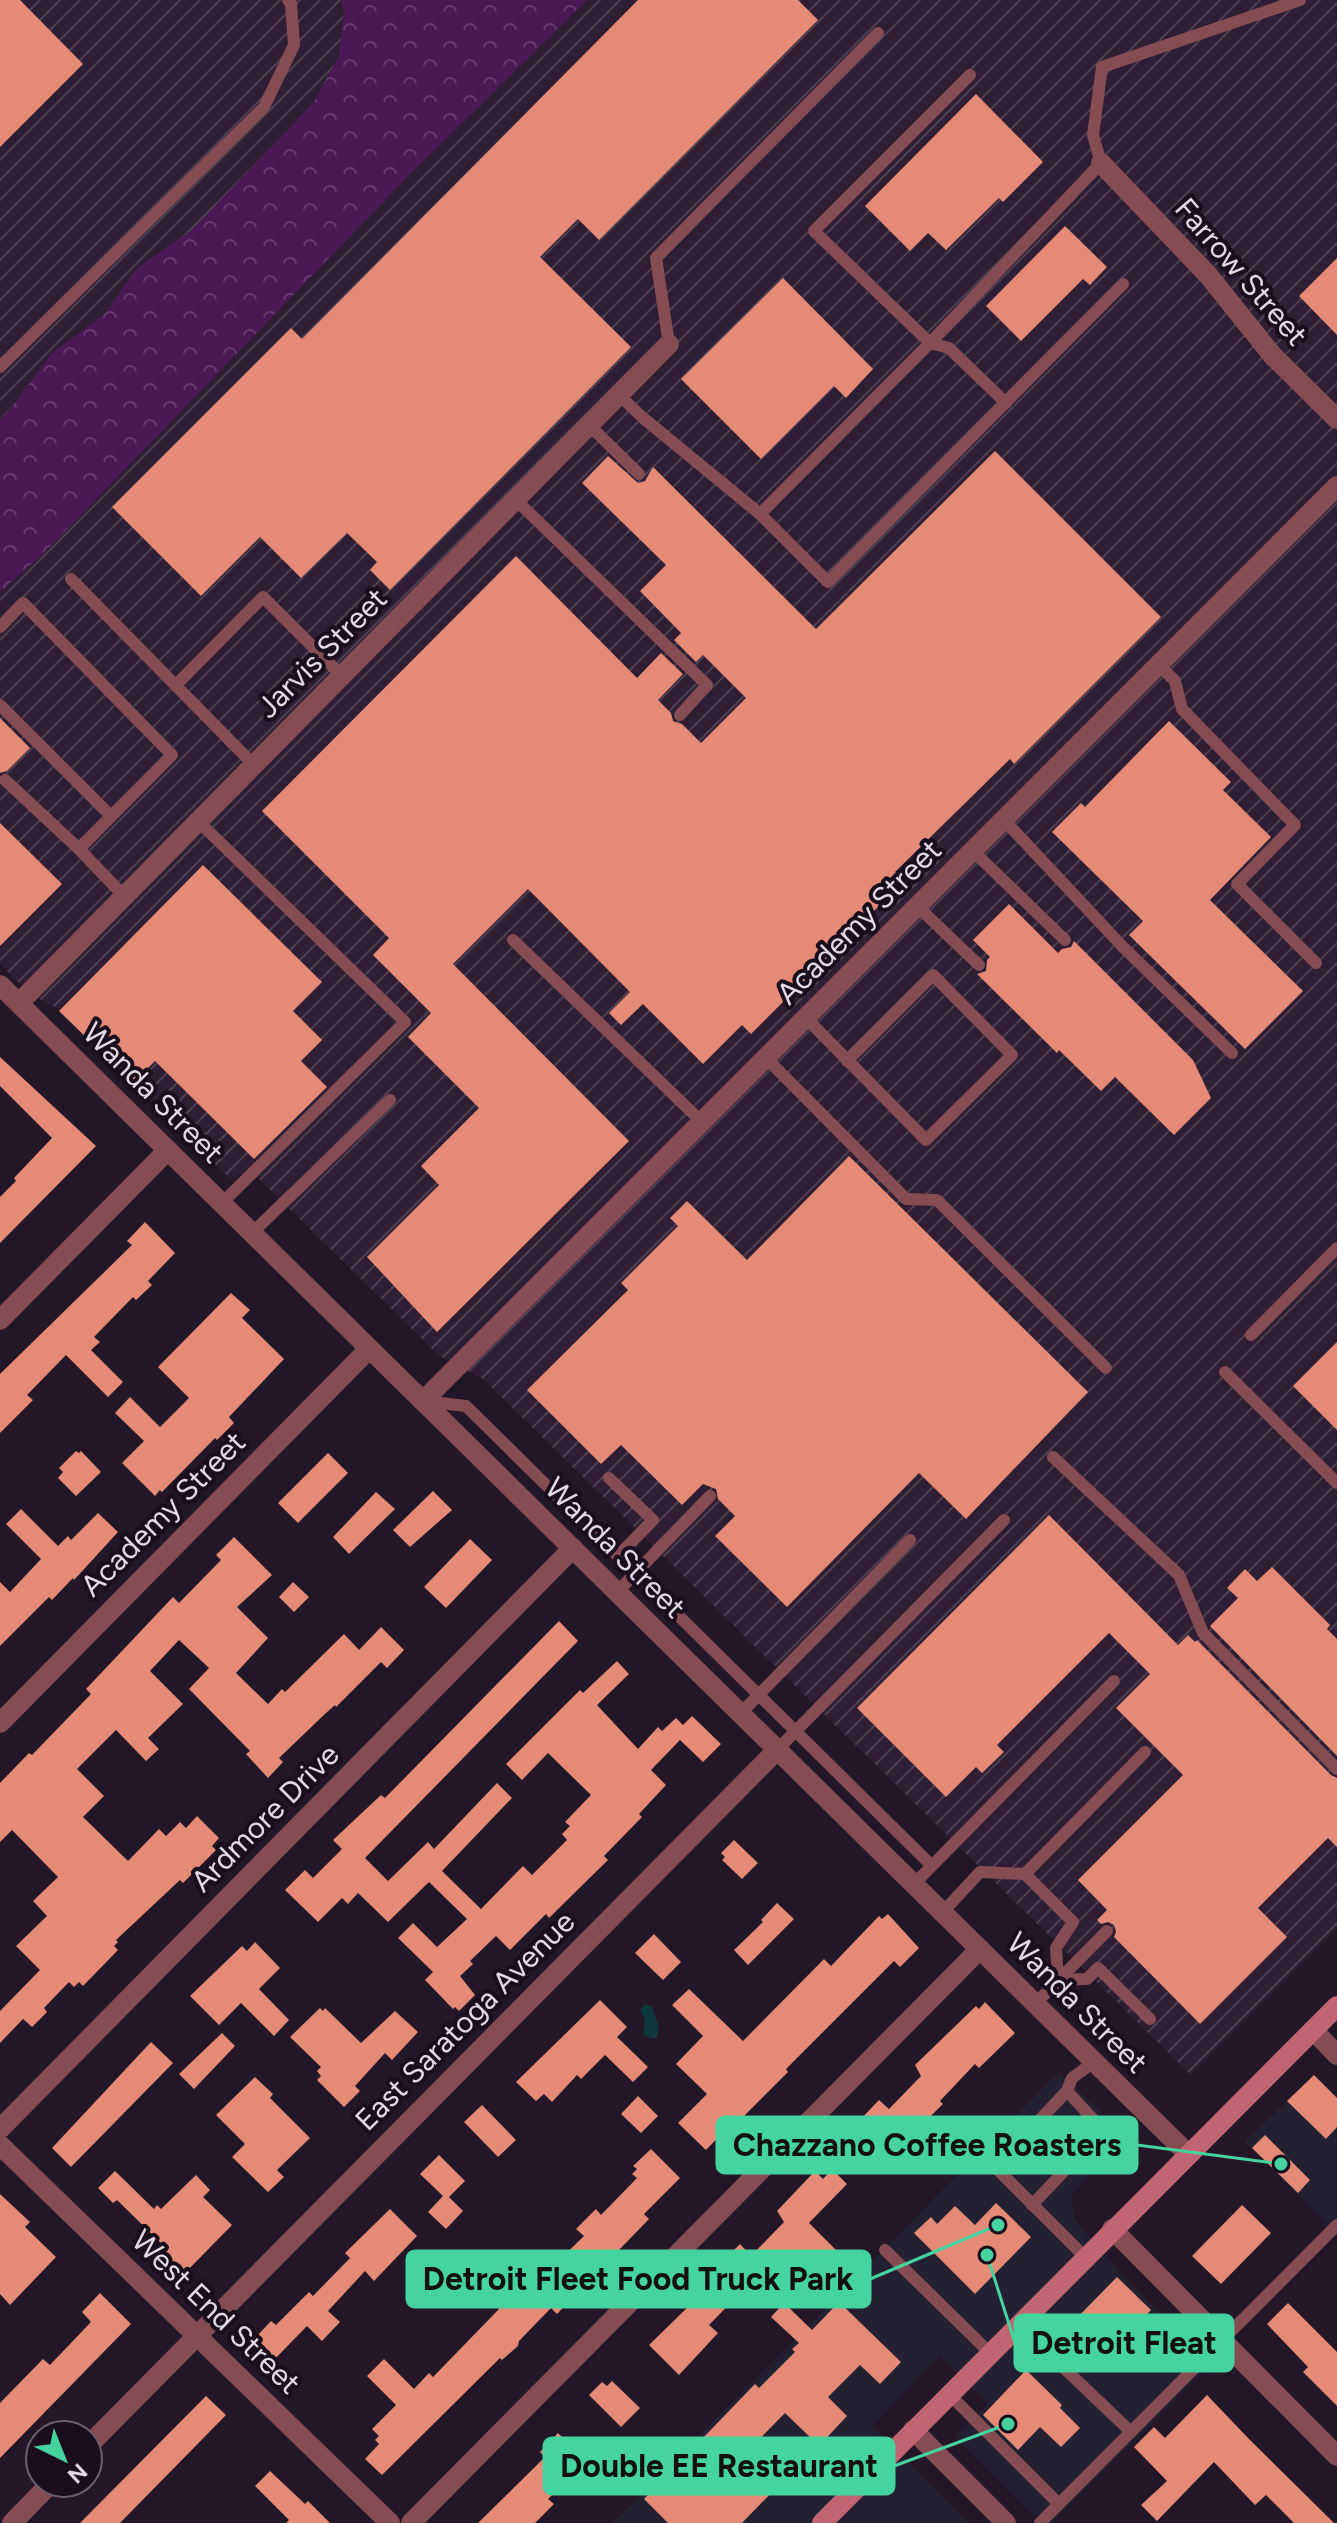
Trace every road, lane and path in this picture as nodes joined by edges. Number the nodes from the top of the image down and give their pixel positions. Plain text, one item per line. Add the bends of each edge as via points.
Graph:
1 (288, 0) edge
2 (1300, 0) edge
3 (878, 33) dead end
4 (970, 75) dead end
5 (1101, 163) junction
6 (1123, 284) dead end
7 (930, 343) junction
8 (669, 344) joint
9 (0, 367) edge
10 (619, 395) junction
11 (1006, 403) junction
12 (1337, 419) edge
13 (589, 425) junction
14 (639, 474) dead end
15 (1337, 486) edge
16 (516, 500) junction
17 (760, 514) junction
18 (71, 579) dead end
19 (0, 627) edge
20 (1159, 665) junction
21 (342, 676) junction
22 (176, 685) junction
23 (0, 705) edge
24 (680, 715) dead end
25 (254, 765) junction
26 (5, 780) dead end
27 (111, 816) junction
28 (1004, 820) junction
29 (198, 821) junction
30 (79, 849) junction
31 (973, 851) junction
32 (124, 896) junction
33 (917, 906) junction
34 (513, 940) dead end
35 (1065, 940) dead end
36 (1316, 963) dead end
37 (979, 965) dead end
38 (0, 985) edge
39 (19, 1003) junction
40 (806, 1018) junction
41 (1232, 1053) dead end
42 (766, 1058) junction
43 (847, 1061) junction
44 (390, 1100) dead end
45 (702, 1122) junction
46 (168, 1150) junction
47 (222, 1203) junction
48 (252, 1233) junction
49 (1337, 1248) edge
50 (0, 1320) edge
51 (1251, 1335) dead end
52 (369, 1349) junction
53 (1106, 1368) dead end
54 (1225, 1372) dead end
55 (423, 1401) junction
56 (1053, 1457) dead end
57 (609, 1478) dead end
58 (1337, 1483) edge
59 (710, 1496) dead end
60 (1004, 1520) dead end
61 (910, 1540) dead end
62 (573, 1548) junction
63 (618, 1556) junction
64 (635, 1572) junction
65 (617, 1592) junction
66 (1114, 1681) dead end
67 (758, 1694) junction
68 (740, 1714) junction
69 (0, 1723) edge
70 (795, 1730) junction
71 (777, 1750) junction
72 (1145, 1752) dead end
73 (1337, 1769) edge
74 (931, 1865) junction
75 (1025, 1874) junction
76 (914, 1884) junction
77 (943, 1912) junction
78 (1107, 1931) dead end
79 (980, 1949) junction
80 (1058, 1980) junction
81 (1035, 2004) junction
82 (1337, 2006) edge
83 (1150, 2019) dead end
84 (1313, 2030) junction
85 (1337, 2055) edge
86 (1094, 2062) junction
87 (1067, 2091) junction
88 (0, 2129) edge
89 (0, 2145) edge
90 (1188, 2154) junction
91 (1032, 2205) junction
92 (1337, 2225) edge
93 (1112, 2229) junction
94 (885, 2250) dead end
95 (1085, 2257) junction
96 (1018, 2324) junction
97 (197, 2336) junction
98 (1223, 2340) junction
99 (990, 2353) junction
100 (949, 2394) junction
101 (104, 2430) edge
102 (913, 2430) junction
103 (1131, 2432) junction
104 (1337, 2456) edge
105 (35, 2499) edge
106 (1059, 2504) junction
107 (12, 2523) edge
108 (390, 2523) edge
109 (411, 2523) edge
110 (822, 2523) edge
111 (1006, 2523) edge
112 (1040, 2523) edge

1 - 9 lane via 294,45 264,107
2 - 5 lane via 1102,67 1093,135
3 - 8 lane via 656,258
4 - 7 lane via 814,231
5 - 7 lane
5 - 12 street, Farrow Street via 1208,275 1273,356
6 - 11 lane
7 - 11 lane via 949,348
7 - 17 lane
8 - 10 street, Jarvis Street
10 - 13 street, Jarvis Street
10 - 17 lane
11 - 17 lane via 828,582
13 - 14 lane
13 - 16 street, Jarvis Street
15 - 20 street, Academy Street
16 - 21 street, Jarvis Street
16 - 24 lane via 707,685
18 - 22 lane
19 - 27 lane via 23,603 172,755
20 - 28 street, Academy Street
20 - 36 lane via 1175,681 1182,709 1295,825 1237,884
21 - 22 lane via 263,597
21 - 25 street, Jarvis Street
22 - 25 lane
23 - 27 lane
25 - 29 street, Jarvis Street
26 - 30 lane
27 - 30 lane
28 - 31 street, Academy Street
28 - 41 lane
29 - 32 street, Jarvis Street
29 - 47 lane via 405,1022
30 - 32 lane
31 - 33 street, Academy Street
31 - 35 lane
32 - 39 street, Jarvis Street
33 - 37 lane
33 - 40 street, Academy Street
34 - 45 lane
38 - 39 street, Wanda Street
39 - 46 street, Wanda Street
40 - 42 street, Academy Street
40 - 43 lane
42 - 45 street, Academy Street
42 - 53 lane via 906,1199 937,1200
43 - 43 lane via 926,1140 1012,1055 933,975
44 - 48 lane
45 - 55 street, Academy Street
46 - 47 street, Wanda Street
46 - 50 street
47 - 48 street, Wanda Street
48 - 52 street, Wanda Street
49 - 51 lane
52 - 55 street, Wanda Street
52 - 69 street, Academy Street
54 - 58 lane
55 - 62 street, Wanda Street
55 - 63 lane via 466,1406
56 - 73 lane via 1179,1575 1203,1633
57 - 63 lane via 653,1520
59 - 64 lane
60 - 70 lane
61 - 67 lane
62 - 65 street, Wanda Street
62 - 88 street, Ardmore Drive
63 - 64 lane
64 - 65 lane
64 - 67 lane
65 - 68 street, Wanda Street
66 - 74 lane
67 - 68 lane
67 - 70 lane
68 - 71 street, Wanda Street
70 - 71 lane
70 - 74 lane
71 - 76 street, Wanda Street
71 - 97 street, East Saratoga Avenue
72 - 75 lane
74 - 76 lane
75 - 77 lane via 980,1872
75 - 80 lane via 1073,1922 1056,1948
76 - 77 street, Wanda Street
77 - 79 street, Wanda Street
78 - 80 lane
79 - 81 street, Wanda Street
79 - 109 street
80 - 81 lane
80 - 83 lane via 1087,1979 1098,1968
81 - 86 street, Wanda Street
82 - 84 main road
84 - 85 street
84 - 90 main road
86 - 87 lane via 1072,2078
86 - 90 street, Wanda Street
87 - 91 lane via 1103,2130
87 - 91 lane via 995,2167
89 - 97 street, West End Street
90 - 93 main road
91 - 95 lane
92 - 98 lane
93 - 95 main road
93 - 98 street
94 - 99 lane
95 - 96 main road
96 - 99 main road
96 - 103 lane
97 - 101 street, East Saratoga Avenue
97 - 108 street, West End Street
98 - 103 lane
98 - 104 street
99 - 100 main road
100 - 102 main road
100 - 106 lane
102 - 110 main road
102 - 111 street
103 - 106 lane
105 - 107 street
106 - 112 lane

